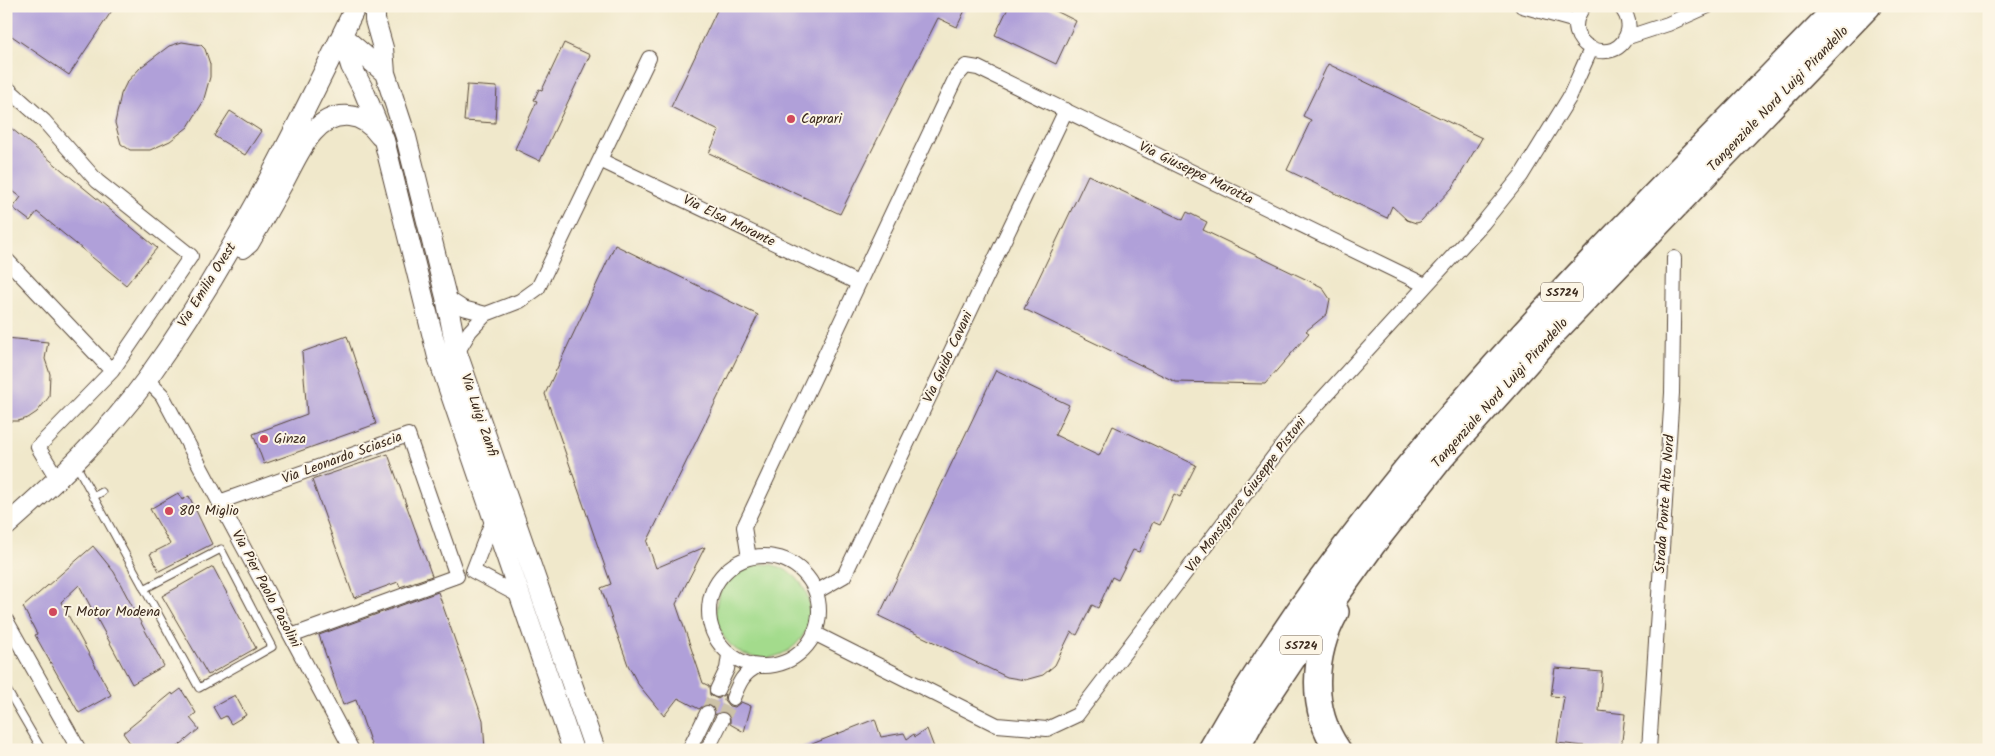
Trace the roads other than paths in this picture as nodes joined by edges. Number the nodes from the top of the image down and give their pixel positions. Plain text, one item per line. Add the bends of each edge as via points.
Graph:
1 (356, 6) edge
2 (375, 6) edge
3 (1522, 6) edge
4 (1584, 6) edge
5 (1620, 6) edge
6 (1708, 6) edge
7 (1839, 6) edge
8 (1868, 6) edge
9 (1576, 21) junction
10 (342, 36) junction
11 (1625, 38) junction
12 (1591, 49) junction
13 (648, 58) dead end
14 (385, 73) junction
15 (6, 87) edge
16 (1066, 110) junction
17 (384, 140) junction
18 (600, 160) junction
19 (6, 258) edge
20 (226, 258) junction
21 (1674, 258) dead end
22 (858, 283) junction
23 (1425, 285) junction
24 (446, 297) junction
25 (486, 314) junction
26 (457, 353) junction
27 (112, 371) junction
28 (146, 380) junction
29 (75, 463) junction
30 (58, 480) junction
31 (102, 492) dead end
32 (93, 497) junction
33 (219, 502) junction
34 (493, 518) junction
35 (6, 526) edge
36 (1373, 544) junction
37 (749, 558) junction
38 (473, 571) junction
39 (457, 576) junction
40 (144, 589) junction
41 (816, 592) junction
42 (518, 595) junction
43 (6, 620) edge
44 (814, 634) junction
45 (291, 636) junction
46 (729, 655) junction
47 (758, 666) junction
48 (6, 688) edge
49 (717, 690) tunnel mouth
50 (733, 698) tunnel mouth
51 (706, 713) tunnel mouth
52 (722, 720) tunnel mouth
53 (1218, 746) edge
54 (42, 750) edge
55 (79, 750) edge
56 (352, 750) edge
57 (573, 750) edge
58 (595, 750) edge
59 (689, 750) edge
60 (707, 750) edge
61 (1338, 750) edge
62 (1649, 750) edge

1 - 10 street, Via Emilia Ovest
2 - 14 street, Via Luigi Zanfi
3 - 9 street
4 - 9 street
5 - 11 street via 1628,22
6 - 11 street
7 - 53 highway, Tangenziale Nord Luigi Pirandello / SS724 via 1450,414 1391,485 1308,598
8 - 36 highway, Tangenziale Nord Luigi Pirandello / SS724 via 1556,330 1441,458
9 - 12 street via 1579,38
10 - 14 street
10 - 17 street, Via Luigi Zanfi via 351,66
10 - 20 street, Via Emilia Ovest
11 - 12 street via 1606,52
12 - 23 street, Via Monsignore Giuseppe Pistoni via 1570,98 1521,176 1483,223
13 - 18 street
14 - 24 street, Via Luigi Zanfi via 406,137
15 - 27 street via 44,121 97,181 191,256
16 - 22 street, Via Giuseppe Marotta via 978,68 966,66 956,77
16 - 23 street, Via Giuseppe Marotta
16 - 41 street, Via Guido Cavani via 844,576
17 - 20 street via 373,126 357,117 339,116 324,122 309,136 249,243
17 - 34 street, Via Luigi Zanfi via 438,357
18 - 22 street, Via Elsa Morante
18 - 25 street via 538,288 520,301
19 - 27 street
20 - 28 street, Via Emilia Ovest
21 - 62 street, Strada Ponte Alto Nord via 1672,393
22 - 37 street via 744,527
23 - 44 street, Via Monsignore Giuseppe Pistoni via 1294,430 1077,715 1048,729 997,725
24 - 25 street via 463,308
24 - 26 street, Via Luigi Zanfi
25 - 26 street via 470,331
26 - 58 street, Via Luigi Zanfi
27 - 30 street via 38,447
28 - 29 street, Via Emilia Ovest
28 - 33 street, Via Pier Paolo Pasolini via 162,395
29 - 30 street, Via Emilia Ovest
29 - 32 lane
30 - 35 street, Via Emilia Ovest
31 - 32 lane
32 - 40 lane
33 - 39 street, Via Leonardo Sciascia via 408,435
33 - 45 street, Via Pier Paolo Pasolini
34 - 38 street
34 - 42 street, Via Luigi Zanfi
36 - 53 highway, Tangenziale Nord Luigi Pirandello / SS724 via 1253,718
36 - 61 highway via 1334,616 1317,667 1318,701 1326,728
37 - 41 street via 784,560 806,576
37 - 46 street via 725,572 711,594 708,611 712,632
38 - 39 street
38 - 42 street
39 - 45 street
40 - 40 lane via 221,549 272,647 199,688
41 - 44 street via 818,614
42 - 57 street, Via Luigi Zanfi
43 - 55 street
44 - 47 street via 792,658 770,666
45 - 56 street, Via Pier Paolo Pasolini
46 - 47 street
46 - 49 street
47 - 50 street via 742,678
48 - 54 lane
51 - 59 street
52 - 60 street

